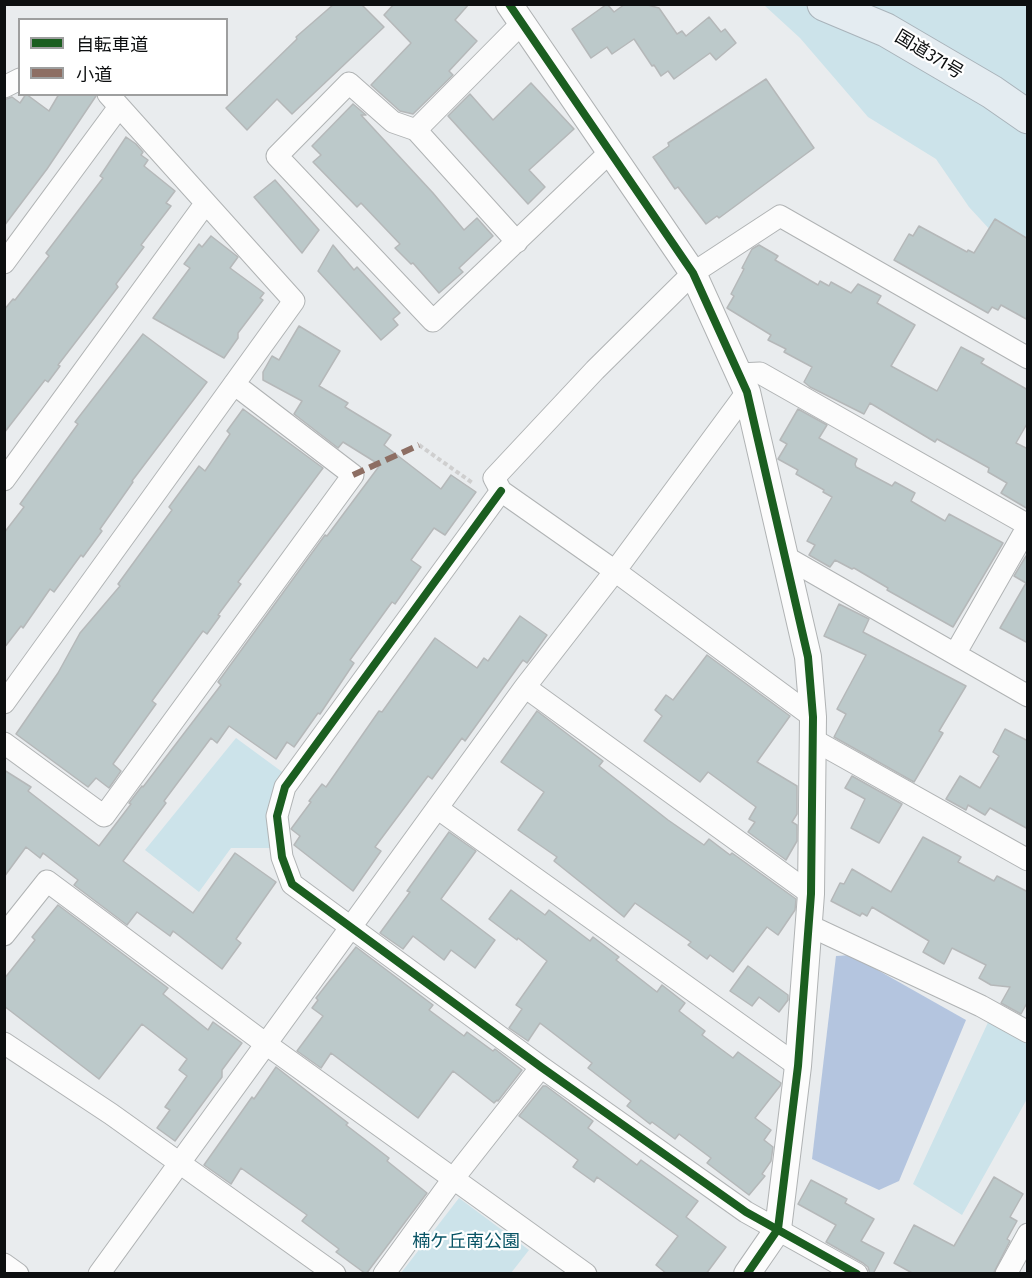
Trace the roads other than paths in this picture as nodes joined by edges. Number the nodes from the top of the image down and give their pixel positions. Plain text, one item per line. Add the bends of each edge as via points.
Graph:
1 (824, 4) edge
2 (515, 14) edge
3 (18, 80) edge
4 (4, 87) edge
5 (113, 101) edge
6 (1028, 117) edge
7 (416, 130) junction
8 (609, 153) junction
9 (205, 204) junction
10 (517, 242) junction
11 (4, 263) edge
12 (693, 273) junction
13 (1028, 358) edge
14 (743, 383) junction
15 (234, 384) junction
16 (4, 480) edge
17 (501, 491) junction
18 (1028, 526) edge
19 (784, 556) junction
20 (615, 571) junction
21 (955, 654) junction
22 (525, 687) junction
23 (1028, 696) edge
24 (4, 703) edge
25 (813, 728) junction
26 (4, 743) edge
27 (437, 808) junction
28 (1028, 860) edge
29 (812, 894) junction
30 (810, 926) junction
31 (350, 927) junction
32 (4, 935) edge
33 (1028, 1032) edge
34 (4, 1043) edge
35 (266, 1044) junction
36 (798, 1066) junction
37 (541, 1067) junction
38 (179, 1164) junction
39 (453, 1179) junction
40 (778, 1229) junction
41 (1028, 1234) edge
42 (4, 1264) edge
43 (18, 1274) edge
44 (99, 1274) edge
45 (335, 1274) edge
46 (384, 1274) edge
47 (586, 1274) edge
48 (747, 1274) edge
49 (857, 1274) edge
50 (1006, 1274) edge

1 - 6 highway, 国道371号 via 886,30
2 - 7 street
2 - 8 street
3 - 4 street
5 - 9 street
5 - 11 street
7 - 10 street
7 - 10 street via 393,122 349,83 277,156 433,321
8 - 10 street
8 - 12 street
9 - 15 street via 294,301
9 - 16 street
12 - 13 street via 780,216
12 - 14 street
12 - 17 street via 494,478
14 - 18 street via 760,373
14 - 19 street
14 - 20 street
15 - 24 street
15 - 26 street via 353,475 104,816
17 - 20 street
17 - 31 street via 285,787 278,816 282,857 292,884
18 - 21 street
19 - 21 street
19 - 25 street via 808,657
20 - 22 street
20 - 25 street
21 - 23 street
22 - 27 street
22 - 29 street
25 - 28 street
25 - 29 street
27 - 31 street
27 - 36 street
29 - 30 street
30 - 33 street
30 - 36 street
31 - 35 street
31 - 37 street
32 - 35 street via 47,881
34 - 38 street
35 - 38 street
35 - 39 street
36 - 40 street
37 - 39 street
37 - 40 street via 746,1212
38 - 44 street
38 - 45 street
39 - 46 street
39 - 47 street
40 - 48 street
40 - 49 street
41 - 50 street
42 - 43 street

